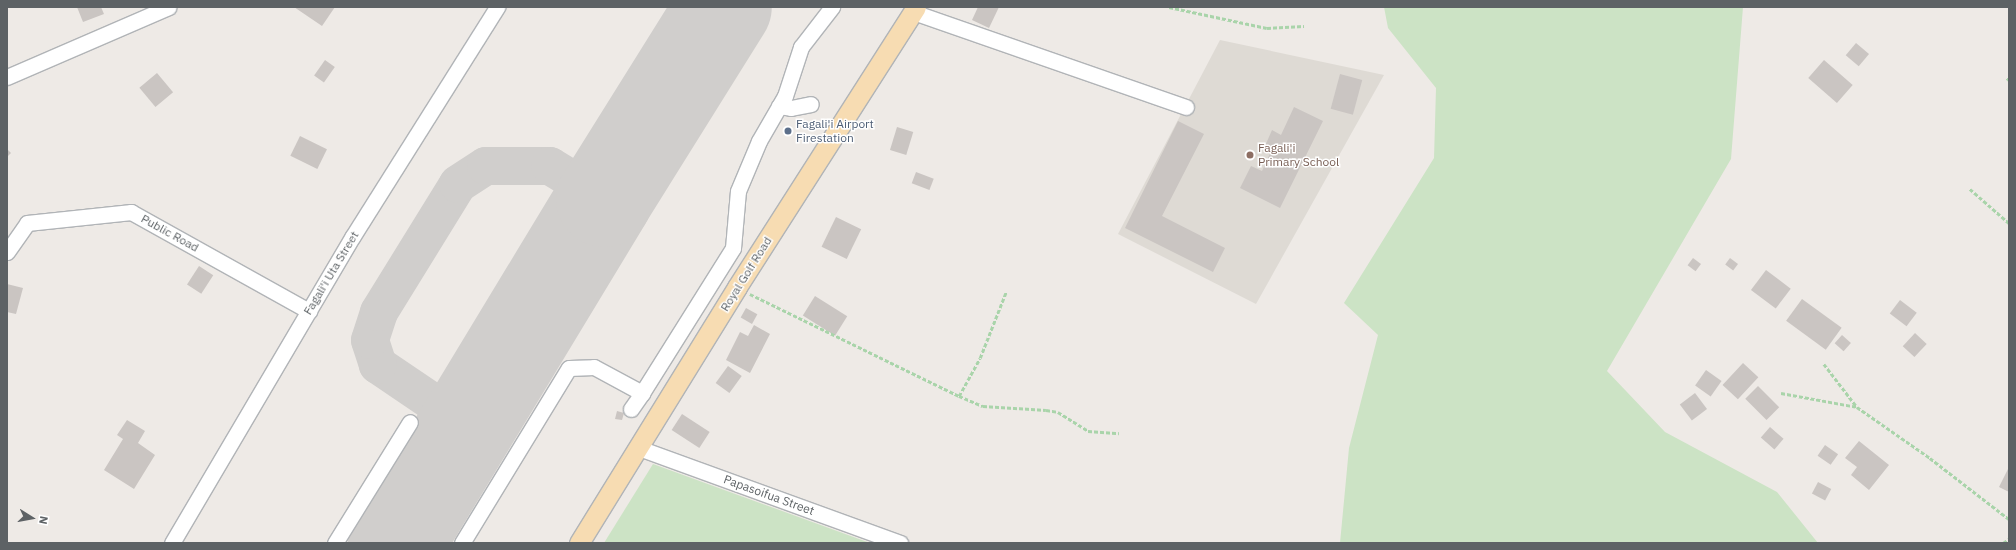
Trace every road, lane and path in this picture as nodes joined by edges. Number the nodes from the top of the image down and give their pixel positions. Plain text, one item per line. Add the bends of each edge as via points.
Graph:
1 (169, 7) edge
2 (497, 7) edge
3 (832, 7) edge
4 (1169, 7) edge
5 (915, 9) edge
6 (1304, 26) dead end
7 (7, 77) edge
8 (812, 104) dead end
9 (779, 106) junction
10 (1186, 107) dead end
11 (1970, 189) dead end
12 (2009, 223) edge
13 (7, 252) edge
14 (737, 287) junction
15 (1006, 292) dead end
16 (309, 310) junction
17 (1824, 364) dead end
18 (642, 393) junction
19 (1780, 393) dead end
20 (959, 396) junction
21 (1857, 407) junction
22 (631, 409) dead end
23 (410, 422) dead end
24 (1120, 433) dead end
25 (639, 448) junction
26 (2009, 519) edge
27 (2009, 539) edge
28 (172, 543) edge
29 (335, 543) edge
30 (462, 543) edge
31 (579, 543) edge
32 (900, 543) edge
33 (2003, 543) edge

1 - 7 street
2 - 16 street, Fagali'i Uta Street
3 - 9 street via 801,47 785,96
4 - 6 path via 1267,28
5 - 10 street
5 - 14 main road, Royal Golf Road
8 - 9 street via 791,108
9 - 18 street via 738,191 733,248
11 - 12 path
13 - 16 street, Public Road via 27,223 131,212
14 - 20 path
14 - 25 main road, Royal Golf Road
15 - 20 path via 980,358
16 - 28 street, Fagali'i Uta Street
17 - 21 path
18 - 22 street
18 - 30 street via 594,367 570,368
19 - 21 path
20 - 24 path via 982,406 1058,412 1088,431
21 - 26 path via 1930,458
23 - 29 street
25 - 31 main road, Royal Golf Road
25 - 32 street, Papasoifua Street
27 - 33 path

